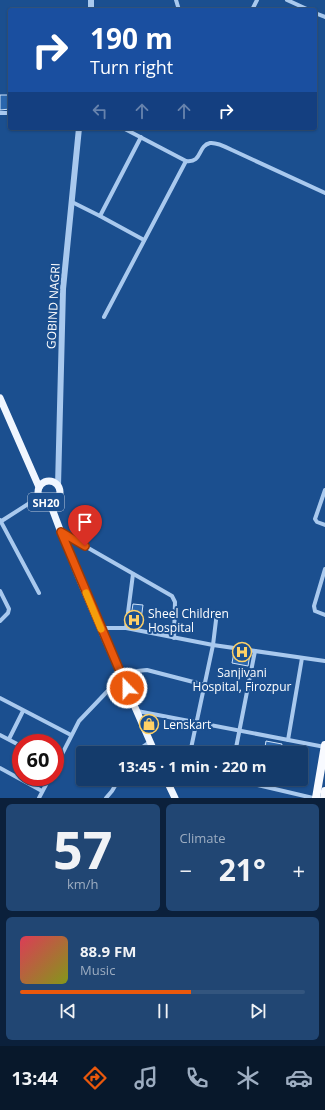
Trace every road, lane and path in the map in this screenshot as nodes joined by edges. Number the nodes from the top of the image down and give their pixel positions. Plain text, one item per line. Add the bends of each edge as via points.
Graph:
1 (287, 0) edge
2 (305, 8) edge
3 (78, 130) edge
4 (127, 130) edge
5 (141, 137) junction
6 (186, 161) junction
7 (325, 193) edge
8 (72, 202) junction
9 (100, 216) junction
10 (144, 240) junction
11 (104, 318) dead end
12 (0, 398) edge
13 (58, 486) junction
14 (39, 487) junction
15 (325, 490) edge
16 (39, 496) junction
17 (50, 503) junction
18 (0, 521) edge
19 (325, 525) edge
20 (61, 532) junction
21 (325, 569) edge
22 (133, 574) junction
23 (324, 578) edge
24 (0, 591) edge
25 (39, 593) dead end
26 (217, 612) dead end
27 (325, 615) edge
28 (0, 621) edge
29 (101, 628) junction
30 (126, 628) junction
31 (174, 638) junction
32 (213, 645) junction
33 (256, 651) junction
34 (302, 658) junction
35 (325, 662) edge
36 (122, 677) junction
37 (205, 685) junction
38 (0, 698) edge
39 (23, 711) junction
40 (137, 711) junction
41 (196, 722) junction
42 (239, 730) junction
43 (0, 734) edge
44 (72, 735) junction
45 (9, 739) junction
46 (288, 740) junction
47 (12, 741) edge
48 (150, 742) junction
49 (144, 746) edge
50 (152, 746) edge
51 (191, 746) edge
52 (236, 746) edge
53 (325, 746) edge
54 (64, 750) edge
55 (0, 768) edge
56 (45, 786) edge
57 (115, 786) edge
58 (169, 786) edge
59 (262, 786) edge
60 (42, 791) junction
61 (325, 791) edge
62 (38, 798) edge
63 (106, 798) edge
64 (175, 798) edge
65 (313, 798) edge
66 (316, 798) edge
67 (324, 798) edge

1 - 2 street
3 - 8 street, GOBIND NAGRI
4 - 5 street
5 - 6 street
5 - 9 street
6 - 7 street via 196,160 202,149 211,143 216,144
6 - 10 street
8 - 9 street
8 - 13 street, GOBIND NAGRI via 63,289
9 - 10 street
10 - 11 street
12 - 14 main road, SH20
13 - 14 main road, SH20 via 52,482 45,482
13 - 17 main road, SH20 via 58,497
14 - 16 main road, SH20
15 - 19 street via 315,519
16 - 17 main road, SH20 via 44,502
16 - 18 street
17 - 20 main road, SH20
18 - 25 street
20 - 22 street
20 - 29 main road, SH20
21 - 23 street
22 - 30 street
22 - 31 street via 174,599
23 - 27 street via 314,606 315,611
24 - 28 street via 9,609
26 - 32 street
29 - 30 street
29 - 36 main road, SH20
30 - 31 street
31 - 32 street
32 - 33 street
32 - 37 street
33 - 34 street
33 - 42 street
34 - 35 street
34 - 46 street
36 - 37 street via 147,670
36 - 40 main road, SH20
36 - 44 street via 78,721
37 - 41 street
38 - 39 street
39 - 44 street
39 - 45 street
40 - 41 street
40 - 48 main road, SH20
41 - 42 street
41 - 51 street
42 - 46 street
42 - 52 street
43 - 45 street
44 - 54 street
45 - 47 street
46 - 53 street
48 - 49 street
48 - 50 main road, SH20
53 - 66 highway
55 - 60 street
56 - 60 street
57 - 63 street
58 - 64 main road
59 - 65 street
60 - 62 street
61 - 67 highway

